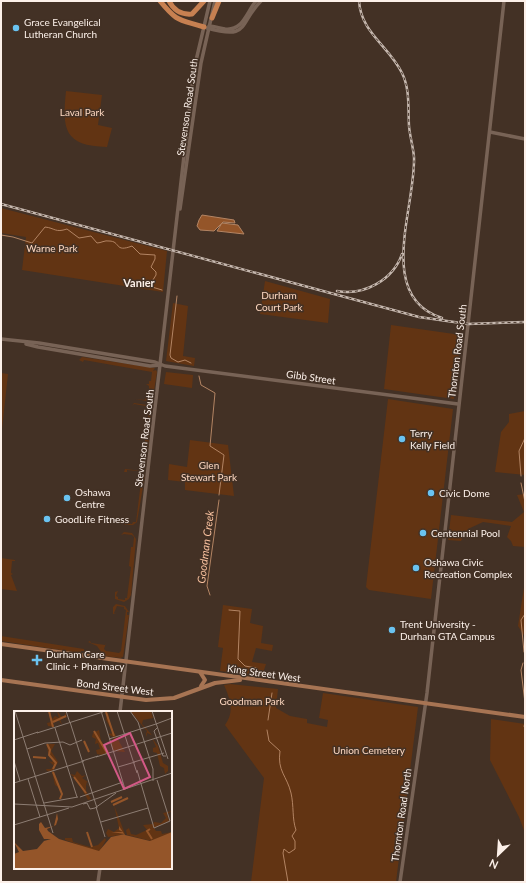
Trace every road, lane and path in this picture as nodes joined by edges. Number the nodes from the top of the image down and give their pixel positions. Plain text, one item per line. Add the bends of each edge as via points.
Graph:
1 (160, 1) edge
2 (169, 1) edge
3 (204, 1) edge
4 (210, 1) edge
5 (215, 1) edge
6 (220, 1) edge
7 (256, 1) edge
8 (261, 1) edge
9 (504, 1) edge
10 (212, 18) junction
11 (208, 27) junction
12 (490, 132) junction
13 (525, 139) edge
14 (1, 339) edge
15 (161, 365) junction
16 (458, 404) junction
17 (1, 644) edge
18 (126, 662) junction
19 (199, 672) junction
20 (248, 679) junction
21 (1, 680) edge
22 (198, 689) junction
23 (122, 697) junction
24 (425, 704) junction
25 (120, 711) edge
26 (525, 717) edge
27 (100, 869) edge
28 (98, 882) edge
29 (400, 882) edge

1 - 11 highway via 176,18 185,23
2 - 3 highway via 173,8 186,15 192,14
4 - 11 main road, Stevenson Road South
5 - 10 main road, Stevenson Road South
6 - 10 highway
7 - 11 main road via 237,27
8 - 11 main road via 245,25 238,30 225,32
9 - 12 main road, Thornton Road South
10 - 11 main road, Stevenson Road South
11 - 15 main road, Stevenson Road South via 194,69
12 - 13 main road
12 - 16 main road, Thornton Road South
14 - 15 main road, Gibb Street via 156,367
15 - 16 main road, Gibb Street
15 - 18 main road, Stevenson Road South
16 - 24 main road, Thornton Road South
17 - 18 main road, King Street West
18 - 19 main road, King Street West
18 - 23 main road, Stevenson Road South
19 - 20 main road, King Street West
19 - 22 main road via 205,680
20 - 22 main road, Bond Street West via 214,683
20 - 24 main road, King Street West
21 - 23 main road, Bond Street West
22 - 23 main road, Bond Street West via 160,700
23 - 25 main road, Stevenson Road South
24 - 26 main road, King Street West
24 - 29 main road, Thornton Road North
27 - 28 main road

